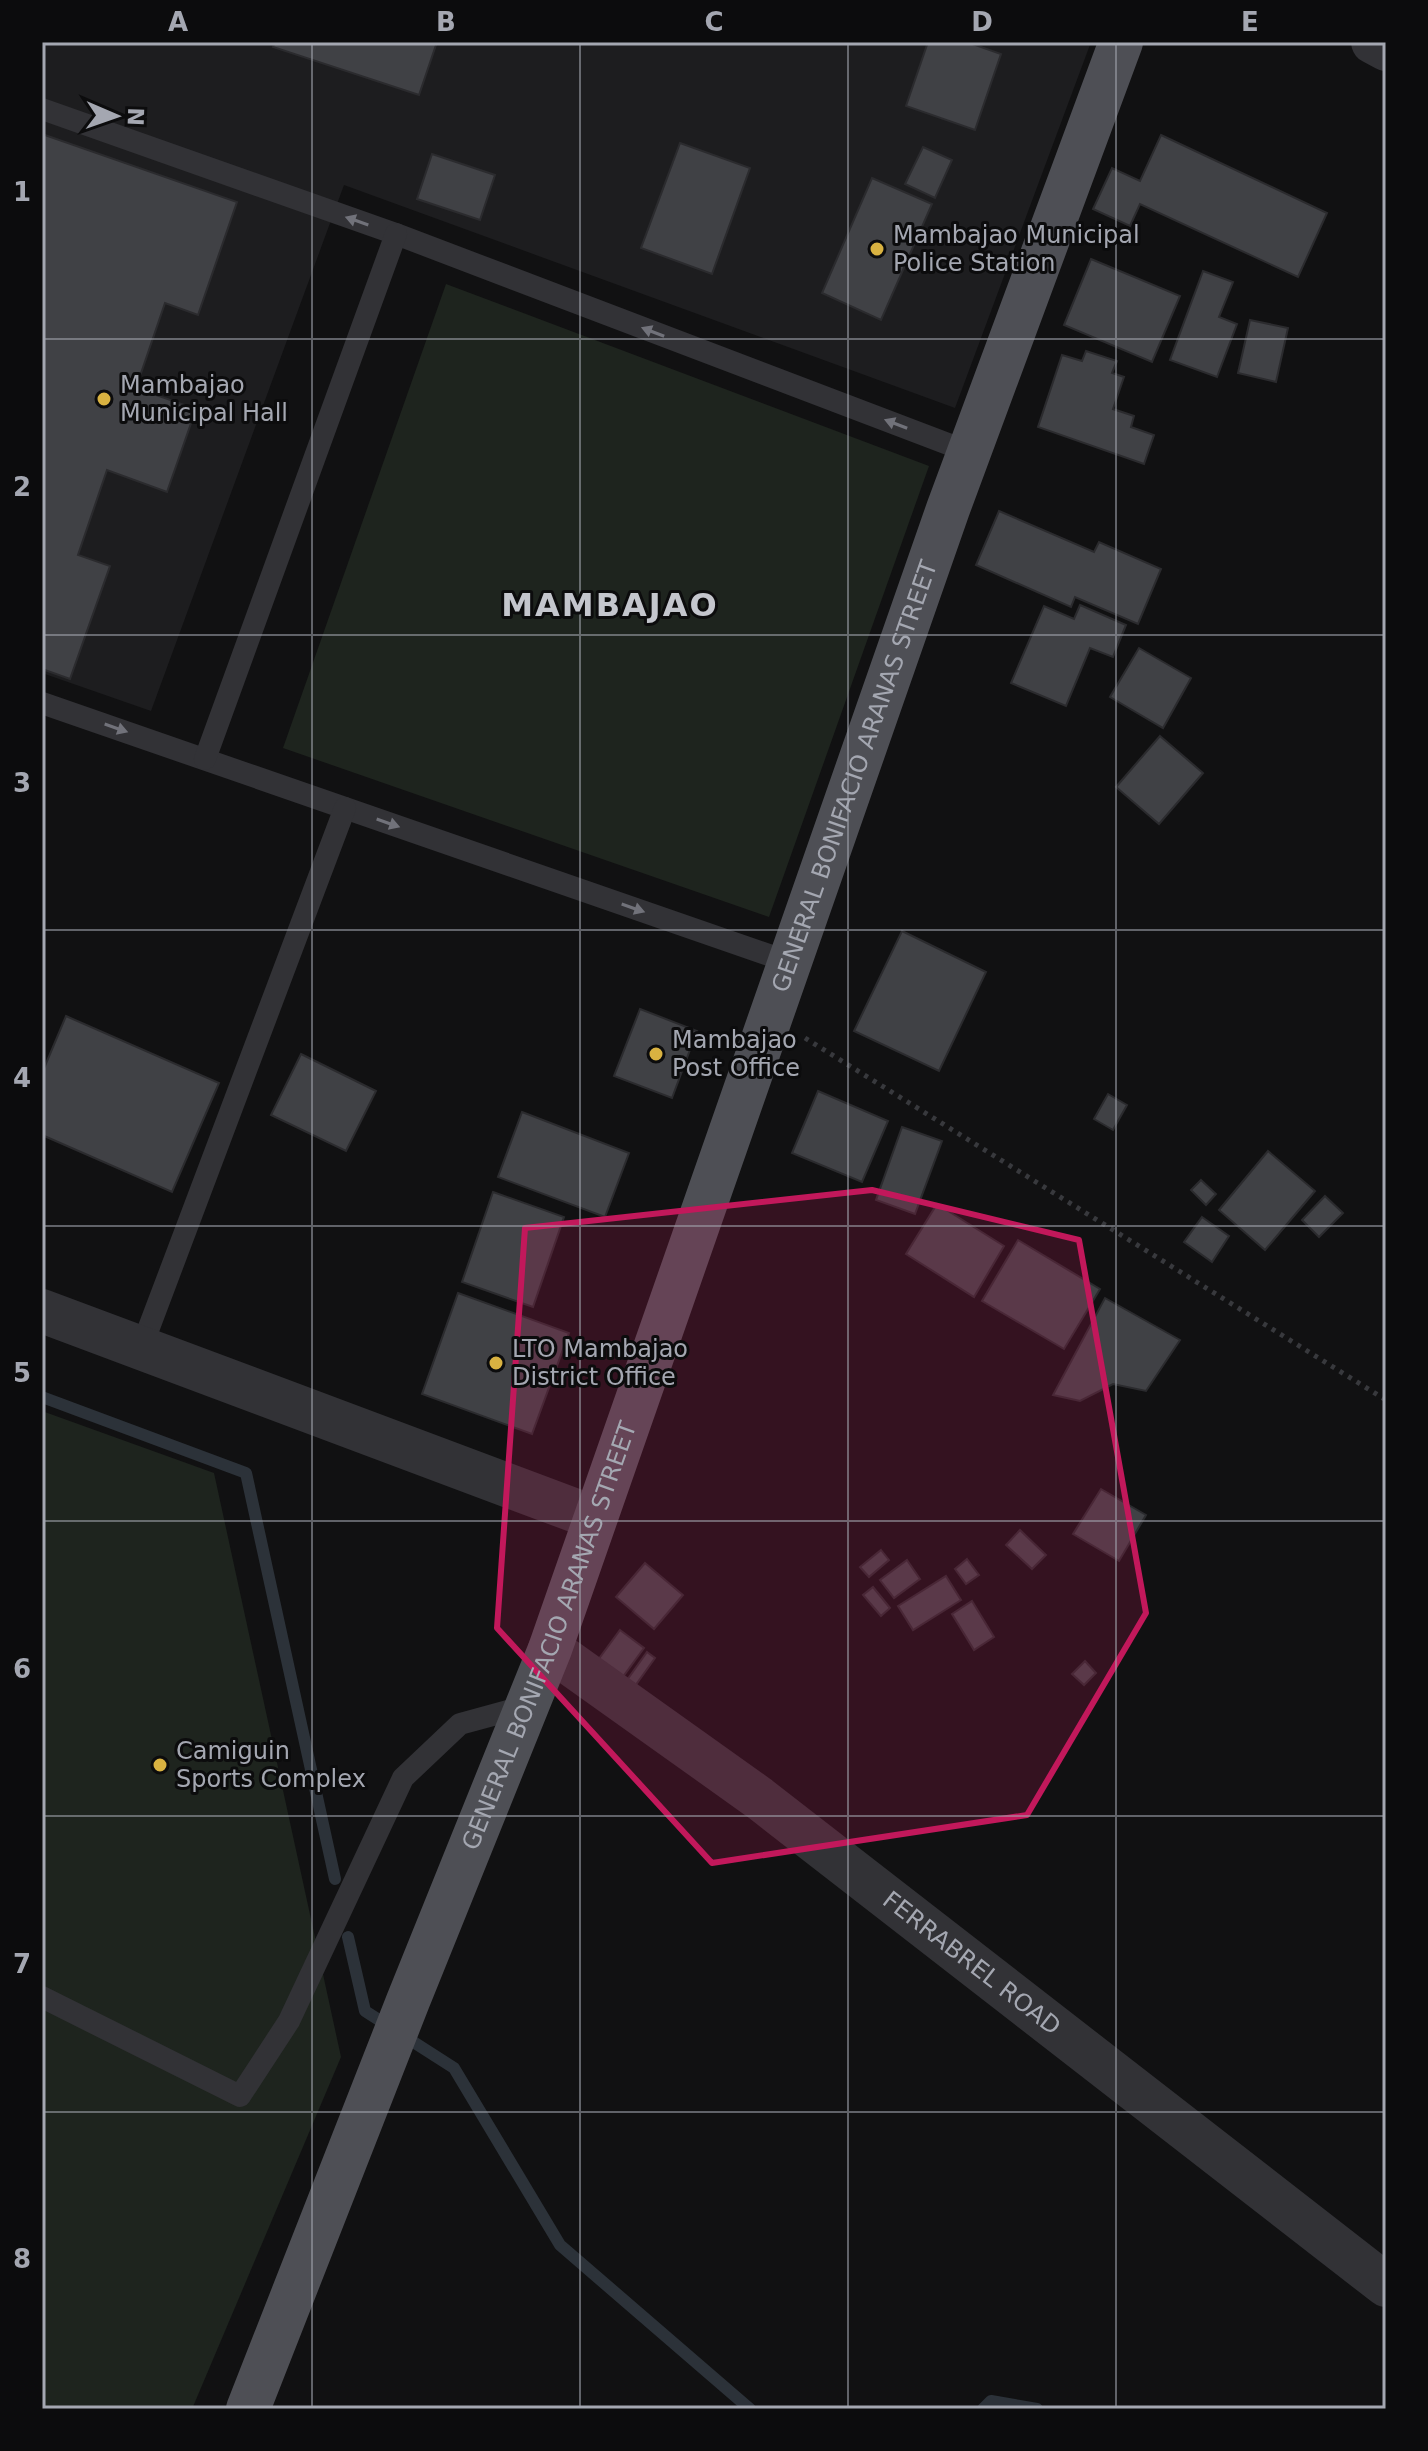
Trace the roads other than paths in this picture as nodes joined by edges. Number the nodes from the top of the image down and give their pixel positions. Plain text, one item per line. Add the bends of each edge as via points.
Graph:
1 (1121, 42) edge
2 (1373, 42) edge
3 (1386, 49) edge
4 (42, 109) edge
5 (396, 234) junction
6 (969, 452) junction
7 (42, 703) edge
8 (205, 759) junction
9 (345, 808) junction
10 (789, 962) junction
11 (42, 1311) edge
12 (142, 1346) junction
13 (595, 1518) junction
14 (550, 1649) junction
15 (527, 1705) junction
16 (42, 1997) edge
17 (1386, 2285) edge
18 (248, 2409) edge

1 - 6 main road, GENERAL BONIFACIO ARANAS STREET
2 - 3 street
5 -> 4 lane
6 -> 5 lane
5 - 8 lane
6 - 10 main road, GENERAL BONIFACIO ARANAS STREET
7 -> 8 lane
8 - 9 lane
9 -> 10 lane
9 - 12 lane
10 - 13 main road, GENERAL BONIFACIO ARANAS STREET
11 - 12 street
12 - 13 street
13 - 14 main road, GENERAL BONIFACIO ARANAS STREET
14 - 15 main road, GENERAL BONIFACIO ARANAS STREET
14 - 17 street, FERRABREL ROAD via 759,1798
15 - 16 lane via 460,1724 403,1778 289,2021 240,2096
15 - 18 main road, GENERAL BONIFACIO ARANAS STREET

